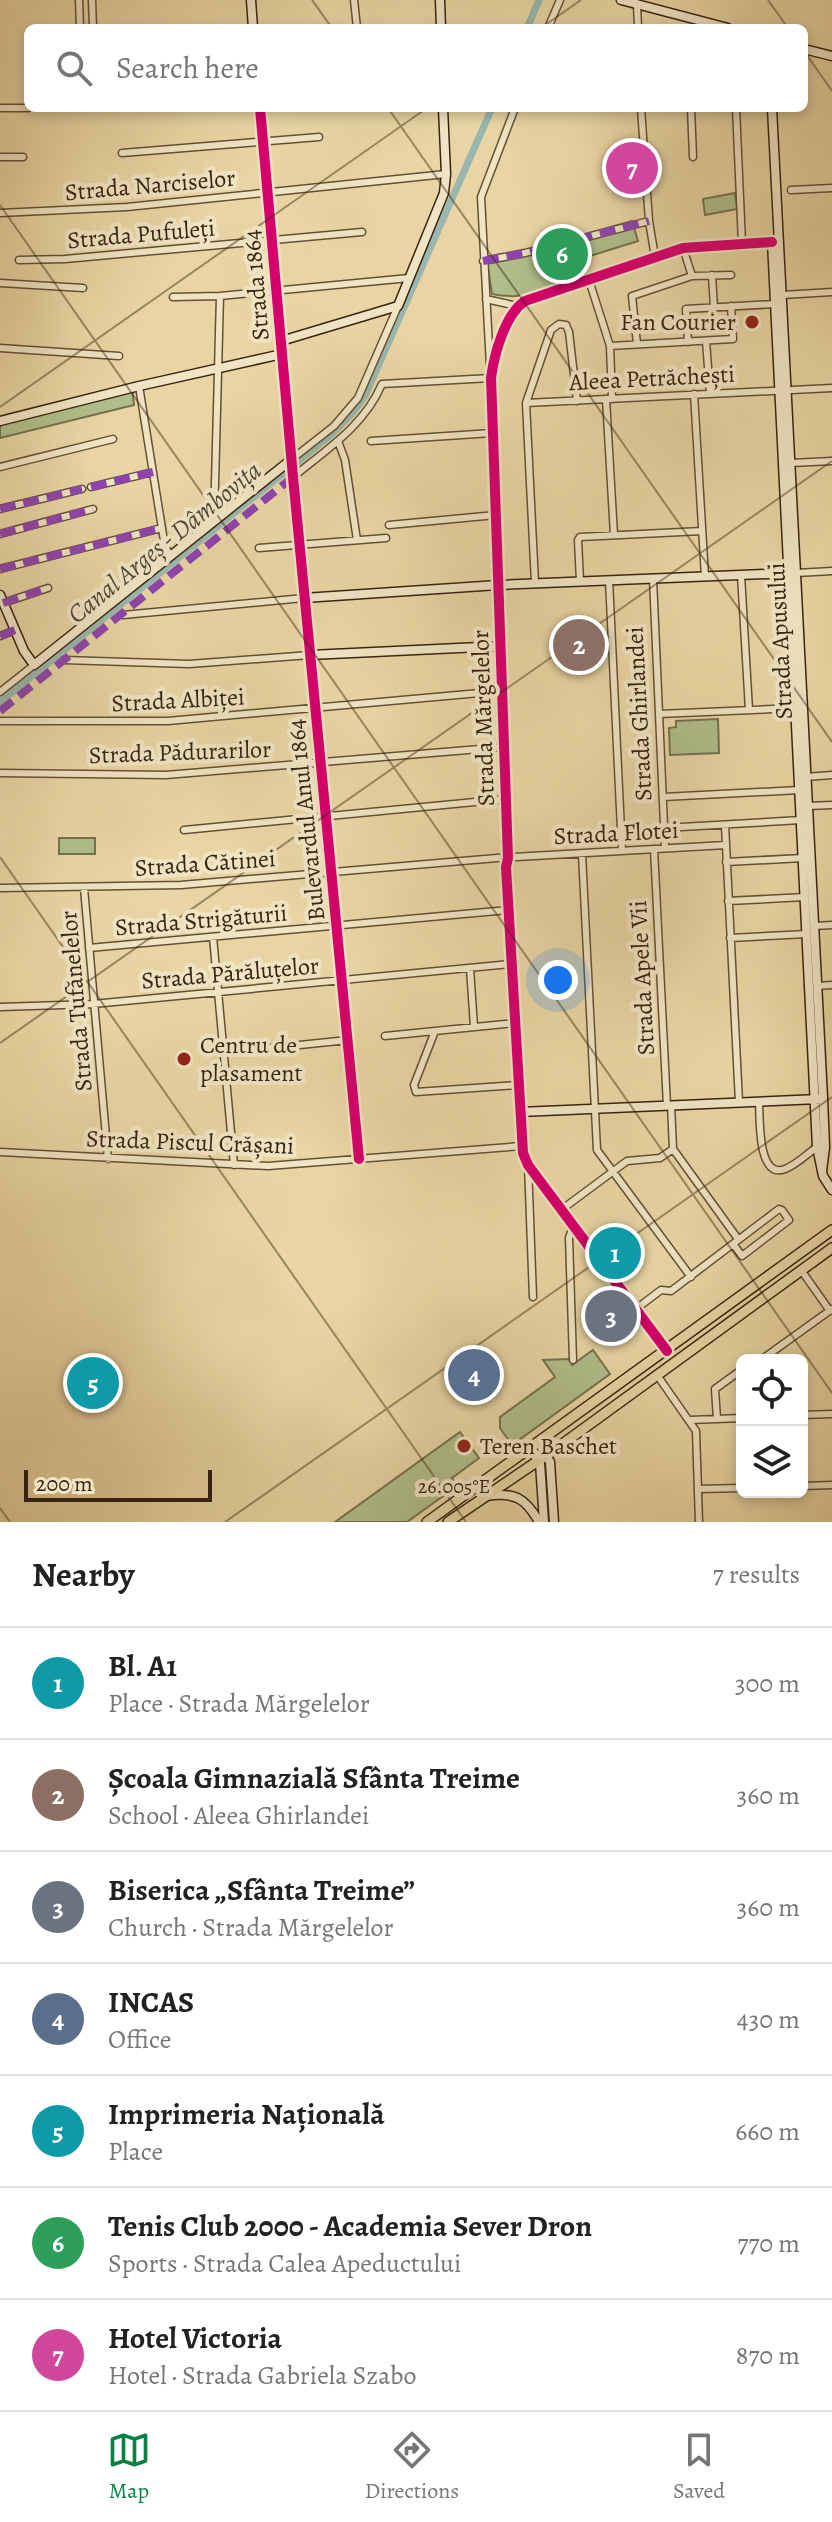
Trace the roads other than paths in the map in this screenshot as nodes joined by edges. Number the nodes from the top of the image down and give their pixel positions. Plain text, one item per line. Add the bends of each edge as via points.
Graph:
1 (79, 0) edge
2 (92, 0) edge
3 (251, 0) edge
4 (354, 0) edge
5 (440, 0) edge
6 (560, 0) edge
7 (621, 0) edge
8 (637, 4) junction
9 (688, 17) junction
10 (80, 24) edge
11 (93, 24) edge
12 (253, 24) edge
13 (357, 24) edge
14 (441, 24) edge
15 (550, 24) edge
16 (638, 24) edge
17 (688, 24) edge
18 (713, 24) edge
19 (808, 50) edge
20 (832, 56) edge
21 (0, 108) edge
22 (24, 108) edge
23 (260, 112) edge
24 (443, 112) edge
25 (513, 112) edge
26 (641, 112) edge
27 (691, 112) edge
28 (736, 112) edge
29 (772, 112) edge
30 (319, 137) dead end
31 (263, 142) junction
32 (122, 153) dead end
33 (0, 157) edge
34 (23, 157) dead end
35 (693, 157) dead end
36 (446, 174) junction
37 (832, 188) edge
38 (791, 190) dead end
39 (267, 193) junction
40 (0, 213) edge
41 (649, 221) junction
42 (362, 232) dead end
43 (271, 240) junction
44 (775, 241) junction
45 (742, 243) junction
46 (683, 248) junction
47 (655, 257) junction
48 (19, 260) dead end
49 (483, 261) junction
50 (712, 275) junction
51 (731, 275) dead end
52 (692, 276) junction
53 (409, 278) junction
54 (589, 280) junction
55 (0, 283) edge
56 (83, 288) dead end
57 (276, 291) junction
58 (832, 292) edge
59 (782, 295) junction
60 (220, 296) junction
61 (173, 297) dead end
62 (486, 299) junction
63 (775, 304) junction
64 (398, 306) junction
65 (517, 306) junction
66 (731, 306) junction
67 (714, 308) junction
68 (281, 341) junction
69 (706, 341) junction
70 (688, 342) junction
71 (637, 344) junction
72 (610, 346) junction
73 (0, 348) edge
74 (282, 354) junction
75 (119, 356) dead end
76 (217, 368) junction
77 (491, 378) junction
78 (139, 386) junction
79 (832, 388) edge
80 (783, 390) junction
81 (710, 393) junction
82 (694, 394) junction
83 (609, 399) junction
84 (577, 401) junction
85 (526, 403) junction
86 (0, 421) edge
87 (492, 433) junction
88 (113, 439) dead end
89 (338, 441) junction
90 (371, 441) dead end
91 (292, 459) junction
92 (832, 461) edge
93 (791, 463) junction
94 (0, 467) edge
95 (153, 472) junction
96 (293, 477) junction
97 (91, 487) dead end
98 (82, 489) dead end
99 (0, 509) edge
100 (93, 509) dead end
101 (496, 515) junction
102 (214, 521) junction
103 (389, 525) dead end
104 (162, 528) junction
105 (702, 531) junction
106 (0, 534) edge
107 (614, 535) junction
108 (386, 538) dead end
109 (357, 540) junction
110 (299, 544) junction
111 (259, 548) dead end
112 (171, 556) junction
113 (0, 569) edge
114 (832, 571) edge
115 (793, 573) junction
116 (741, 575) junction
117 (705, 577) junction
118 (653, 579) junction
119 (609, 580) junction
120 (580, 581) junction
121 (535, 583) junction
122 (498, 585) junction
123 (48, 588) dead end
124 (304, 598) junction
125 (2, 605) edge
126 (123, 615) dead end
127 (15, 630) junction
128 (0, 636) edge
129 (501, 646) junction
130 (310, 655) junction
131 (64, 660) dead end
132 (34, 665) junction
133 (502, 691) junction
134 (0, 692) edge
135 (315, 708) junction
136 (800, 708) junction
137 (749, 710) junction
138 (659, 714) junction
139 (0, 721) edge
140 (504, 747) junction
141 (320, 762) junction
142 (0, 773) edge
143 (832, 775) edge
144 (803, 777) junction
145 (804, 790) junction
146 (663, 797) junction
147 (506, 799) junction
148 (832, 805) edge
149 (808, 806) junction
150 (326, 817) junction
151 (801, 820) junction
152 (725, 825) junction
153 (664, 828) junction
154 (184, 830) dead end
155 (726, 845) junction
156 (665, 848) junction
157 (654, 849) junction
158 (622, 851) junction
159 (582, 854) junction
160 (508, 858) junction
161 (803, 858) junction
162 (726, 862) junction
163 (331, 871) junction
164 (0, 888) edge
165 (84, 888) junction
166 (809, 897) junction
167 (728, 901) junction
168 (508, 910) junction
169 (832, 925) edge
170 (337, 926) junction
171 (812, 931) junction
172 (213, 937) junction
173 (730, 938) junction
174 (89, 948) junction
175 (511, 964) junction
176 (470, 968) junction
177 (342, 981) junction
178 (832, 985) edge
179 (817, 986) junction
180 (218, 992) junction
181 (93, 1004) junction
182 (0, 1007) edge
183 (515, 1023) junction
184 (474, 1027) junction
185 (435, 1031) junction
186 (385, 1036) dead end
187 (348, 1040) junction
188 (261, 1049) dead end
189 (518, 1085) junction
190 (819, 1099) junction
191 (759, 1101) junction
192 (739, 1102) junction
193 (669, 1106) junction
194 (595, 1109) junction
195 (520, 1112) junction
196 (522, 1146) junction
197 (821, 1147) junction
198 (673, 1149) junction
199 (0, 1152) edge
200 (108, 1159) junction
201 (359, 1159) junction
202 (234, 1165) junction
203 (528, 1165) junction
204 (613, 1171) junction
205 (832, 1190) edge
206 (561, 1210) junction
207 (573, 1226) junction
208 (832, 1230) edge
209 (736, 1242) junction
210 (832, 1248) edge
211 (801, 1270) junction
212 (691, 1277) junction
213 (533, 1297) dead end
214 (636, 1309) junction
215 (831, 1311) edge
216 (667, 1351) junction
217 (770, 1354) edge
218 (573, 1360) dead end
219 (657, 1375) junction
220 (736, 1375) edge
221 (832, 1414) edge
222 (808, 1415) edge
223 (736, 1418) edge
224 (717, 1419) junction
225 (690, 1420) junction
226 (535, 1446) junction
227 (548, 1455) junction
228 (538, 1461) junction
229 (832, 1485) edge
230 (808, 1486) edge
231 (736, 1488) edge
232 (699, 1489) junction
233 (485, 1496) junction
234 (427, 1522) edge
235 (448, 1522) edge
236 (542, 1522) edge
237 (554, 1522) edge
238 (699, 1522) edge

1 - 10 street
2 - 11 street
3 - 12 street
4 - 13 street
5 - 14 street
6 - 15 street
7 - 8 street
8 - 9 street
8 - 16 street
9 - 17 street
9 - 18 street
19 - 20 street
21 - 22 street
23 - 31 street, Strada 1864
24 - 36 street
25 - 49 street via 481,197
26 - 41 street
27 - 35 street
28 - 45 street
29 - 44 street, Strada Apusului
30 - 31 street
31 - 32 street
31 - 39 street, Strada 1864
33 - 34 street
36 - 39 street, Strada Narciselor
36 - 53 street via 441,201
37 - 38 street
39 - 40 street, Strada Narciselor
39 - 43 street, Strada 1864
41 - 47 street
41 - 49 street
42 - 43 street, Strada Pufuleți
43 - 48 street, Strada Pufuleți
43 - 57 street, Strada 1864
44 - 45 street
44 - 59 street, Strada Apusului
44 - 63 street, Strada Apusului
45 - 46 street
46 - 47 street
46 - 52 street
47 - 54 street
49 - 62 street
50 - 51 street
50 - 52 street
50 - 67 street
52 - 71 street via 632,296
53 - 57 street
53 - 64 street
54 - 65 street
54 - 72 street
55 - 56 street
57 - 60 street
57 - 68 street, Strada 1864
58 - 59 street
59 - 63 street
59 - 80 street, Strada Apusului
60 - 61 street
60 - 76 street
62 - 65 street
62 - 77 street
63 - 66 street
63 - 80 street, Strada Apusului
64 - 68 street, Strada 1864
64 - 91 street via 358,398 334,426
65 - 77 street, Strada Mărgelelor via 497,349
66 - 67 street
66 - 69 street via 733,339
67 - 70 street via 686,309
68 - 74 street, Strada 1864
69 - 70 street
69 - 81 street
70 - 71 street
71 - 72 street
72 - 83 street
73 - 75 street
74 - 76 street
74 - 91 street, Strada 1864
76 - 78 street
76 - 102 street
77 - 87 street, Strada Mărgelelor
77 - 89 street via 382,384 364,417
78 - 86 street
78 - 95 street
79 - 80 street, Aleea Petrăchești
80 - 81 street, Aleea Petrăchești
80 - 93 street, Strada Apusului
80 - 115 street, Strada Apusului
81 - 82 street, Aleea Petrăchești
82 - 83 street, Aleea Petrăchești
82 - 105 street
83 - 84 street, Aleea Petrăchești
83 - 107 street
84 - 85 street, Aleea Petrăchești
84 - 85 street via 569,332 559,324 551,330
85 - 121 street
87 - 90 street
87 - 101 street, Strada Mărgelelor
88 - 94 street
89 - 96 street
89 - 109 street
91 - 96 street, Strada 1864
91 - 102 street
92 - 93 street
93 - 115 street, Strada Apusului
95 - 97 street
95 - 104 street
96 - 110 street, Bulevardul Anul 1864
98 - 99 street
100 - 106 street
101 - 103 street
101 - 122 street, Strada Mărgelelor
102 - 112 street
104 - 112 street
104 - 113 street
105 - 107 street
105 - 117 street
107 - 120 street via 579,539
108 - 109 street
109 - 110 street
110 - 111 street
110 - 124 street, Bulevardul Anul 1864
112 - 132 street
114 - 115 street
115 - 116 street
115 - 136 street, Strada Apusului
116 - 117 street
116 - 137 street
117 - 118 street
118 - 119 street
118 - 138 street, Strada Ghirlandei
119 - 120 street
119 - 158 street
120 - 121 street
121 - 122 street
122 - 124 street
122 - 129 street, Strada Mărgelelor
123 - 125 street
124 - 126 street
124 - 130 street, Bulevardul Anul 1864
125 - 127 street
127 - 128 street
127 - 132 street
129 - 130 street
129 - 133 street, Strada Mărgelelor
130 - 131 street via 189,664
130 - 135 street, Bulevardul Anul 1864
132 - 134 street
133 - 135 street, Strada Albiței
133 - 140 street, Strada Mărgelelor
135 - 139 street, Strada Albiței via 168,721
135 - 141 street, Bulevardul Anul 1864
136 - 137 street
136 - 144 street, Strada Apusului
137 - 138 street
138 - 146 street, Strada Ghirlandei
140 - 141 street, Strada Pădurarilor
140 - 147 street, Strada Mărgelelor
141 - 142 street, Strada Pădurarilor via 166,775
141 - 150 street, Bulevardul Anul 1864
143 - 144 street
144 - 145 street, Strada Apusului
145 - 146 street
145 - 149 street, Strada Apusului
145 - 151 street, Strada Apusului
146 - 153 street, Strada Ghirlandei
147 - 150 street
147 - 160 street, Strada Mărgelelor
148 - 149 street
149 - 166 street, Strada Apusului
150 - 154 street
150 - 163 street, Bulevardul Anul 1864
151 - 152 street
151 - 161 street, Strada Apusului
152 - 153 street
152 - 155 street
153 - 156 street, Strada Ghirlandei
155 - 156 street, Strada Flotei
155 - 162 street
156 - 157 street, Strada Flotei
157 - 158 street, Strada Flotei
157 - 193 street, Strada Apele Vii
158 - 159 street, Strada Flotei
159 - 160 street, Strada Flotei
159 - 194 street
160 - 163 street, Strada Cătinei
160 - 168 street, Strada Mărgelelor
161 - 162 street
161 - 166 street, Strada Apusului
162 - 167 street
163 - 165 street, Strada Cătinei
163 - 170 street, Bulevardul Anul 1864
164 - 165 street, Strada Cătinei
165 - 174 street, Strada Tufănelelor
166 - 167 street
166 - 171 street, Strada Apusului
167 - 173 street
168 - 170 street, Strada Strigăturii
168 - 175 street, Strada Mărgelelor
169 - 171 street
170 - 172 street, Strada Strigăturii
170 - 177 street, Bulevardul Anul 1864
171 - 173 street
171 - 179 street, Strada Apusului
171 - 190 street, Strada Apusului
172 - 174 street, Strada Strigăturii
172 - 180 street
173 - 192 street
174 - 181 street, Strada Tufănelelor
175 - 176 street, Strada Părăluțelor
175 - 183 street, Strada Mărgelelor
176 - 177 street, Strada Părăluțelor
176 - 184 street
177 - 180 street, Strada Părăluțelor
177 - 187 street, Bulevardul Anul 1864
178 - 179 street
179 - 190 street, Strada Apusului
180 - 181 street, Strada Părăluțelor
180 - 202 street
181 - 182 street, Strada Părăluțelor
181 - 200 street, Strada Tufănelelor
183 - 184 street
183 - 189 street, Strada Mărgelelor
184 - 185 street
185 - 186 street
185 - 189 street via 416,1092
187 - 188 street
187 - 201 street, Bulevardul Anul 1864
189 - 195 street, Strada Mărgelelor
190 - 191 street
190 - 197 street, Strada Apusului
191 - 192 street
191 - 197 street via 763,1154 771,1169 785,1169
192 - 193 street
193 - 194 street
193 - 198 street, Strada Apele Vii
194 - 195 street
194 - 204 street via 597,1150
195 - 196 street, Strada Mărgelelor
196 - 201 street, Strada Piscul Crășani
196 - 203 street, Strada Mărgelelor
197 - 205 street, Strada Apusului via 822,1171
198 - 204 street via 660,1158 627,1161
198 - 209 street
199 - 200 street, Strada Piscul Crășani
200 - 202 street, Strada Piscul Crășani
201 - 202 street, Strada Piscul Crășani
203 - 206 street, Strada Mărgelelor
203 - 213 street, Strada Mărgelelor
204 - 206 street
204 - 212 street
206 - 207 street, Strada Mărgelelor
207 - 214 street, Strada Mărgelelor
207 - 218 street
208 - 216 main road
209 - 209 street via 742,1256 789,1220 779,1209
209 - 212 street
210 - 211 main road
211 - 215 street
211 - 219 main road
212 - 214 street
214 - 216 street, Strada Mărgelelor
215 - 217 street
216 - 226 main road
219 - 225 street
219 - 227 main road
220 - 224 street via 715,1389
221 - 222 street
223 - 224 street
224 - 225 street
225 - 232 street via 697,1434
226 - 227 street
226 - 228 street
226 - 234 main road
227 - 228 main road
227 - 237 street
228 - 233 main road
228 - 236 street
229 - 230 street
231 - 232 street
232 - 238 street
233 - 235 main road
233 - 236 street via 519,1497

